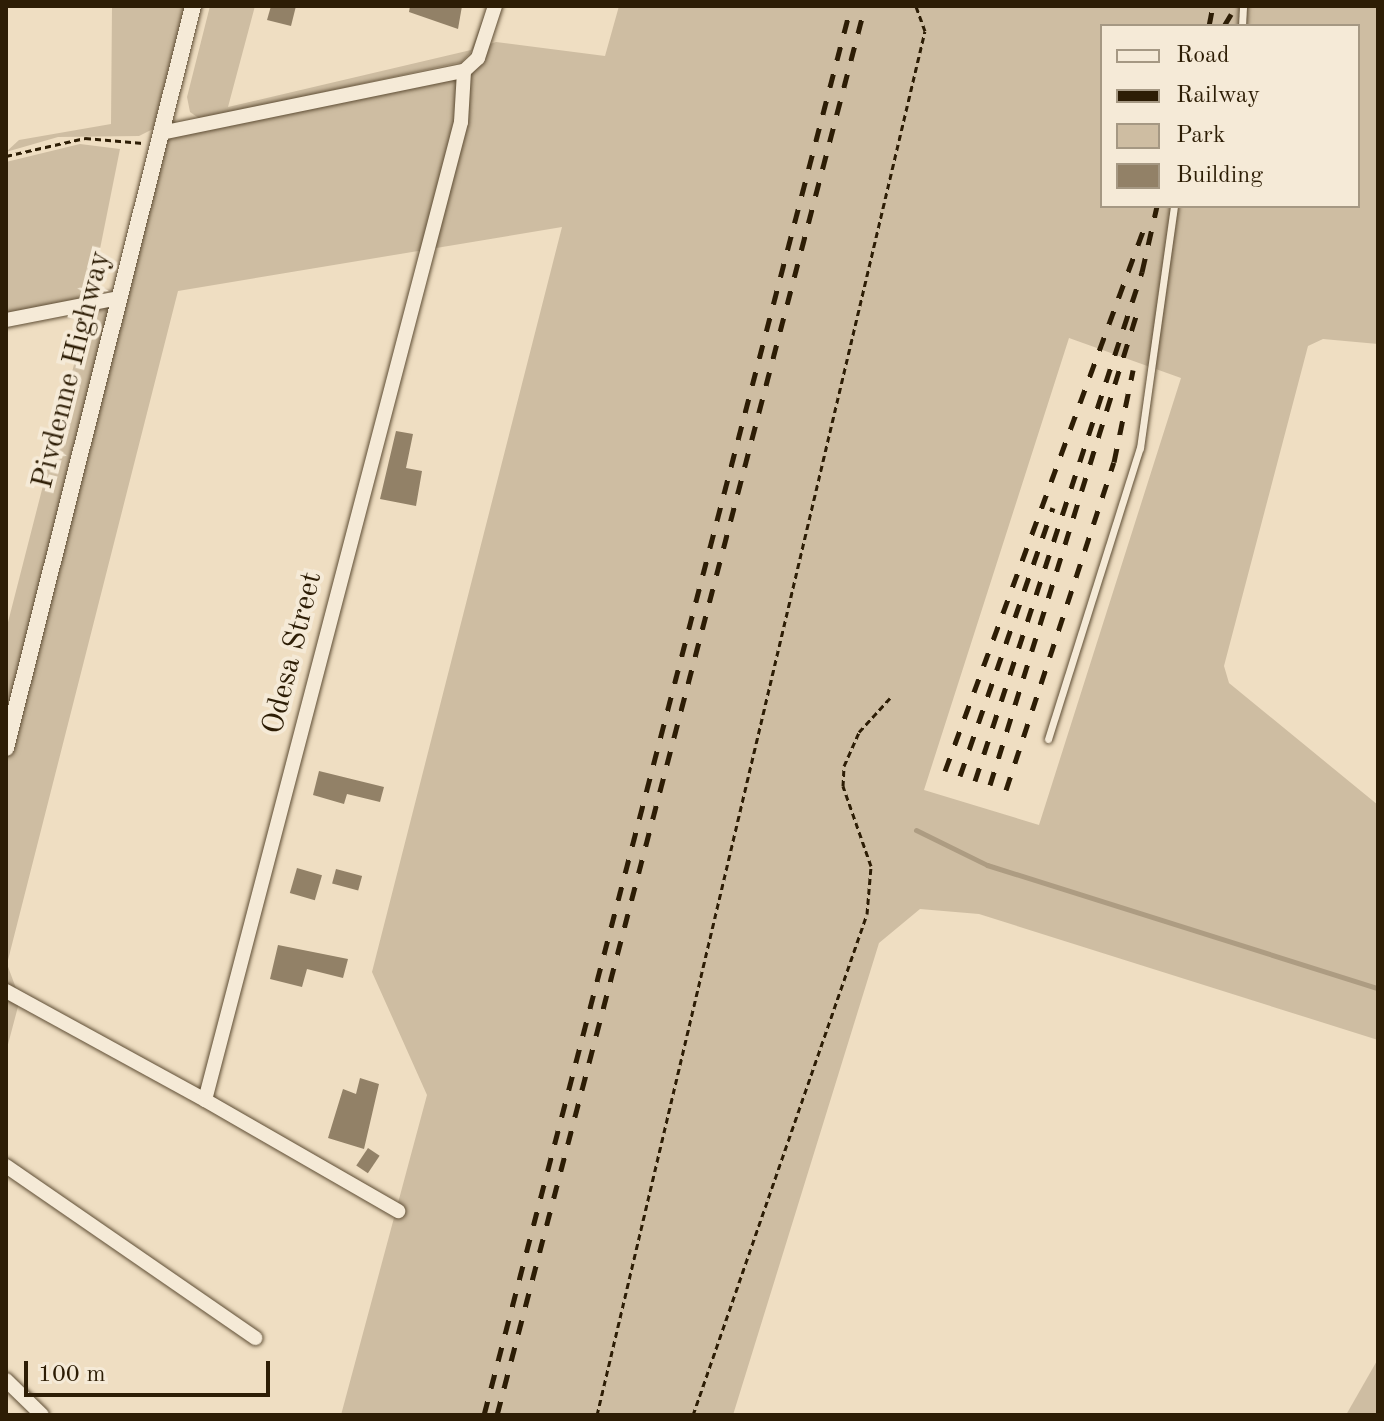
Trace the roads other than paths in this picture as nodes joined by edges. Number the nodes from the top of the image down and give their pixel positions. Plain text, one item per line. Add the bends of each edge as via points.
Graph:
1 (193, 6) edge
2 (495, 6) edge
3 (464, 71) junction
4 (160, 140) junction
5 (1174, 208) edge
6 (119, 298) junction
7 (6, 320) edge
8 (1048, 739) dead end
9 (6, 748) edge
10 (6, 991) edge
11 (205, 1100) junction
12 (6, 1166) edge
13 (398, 1211) dead end
14 (255, 1338) dead end
15 (6, 1380) edge
16 (42, 1415) edge

1 - 4 street, Pivdenne Highway
2 - 3 street, Odesa Street via 478,58
3 - 4 street
3 - 11 street, Odesa Street via 461,122
4 - 6 street, Pivdenne Highway
5 - 8 lane via 1140,448
6 - 7 street
6 - 9 street, Pivdenne Highway
10 - 11 street
11 - 13 street
12 - 14 street
15 - 16 street

